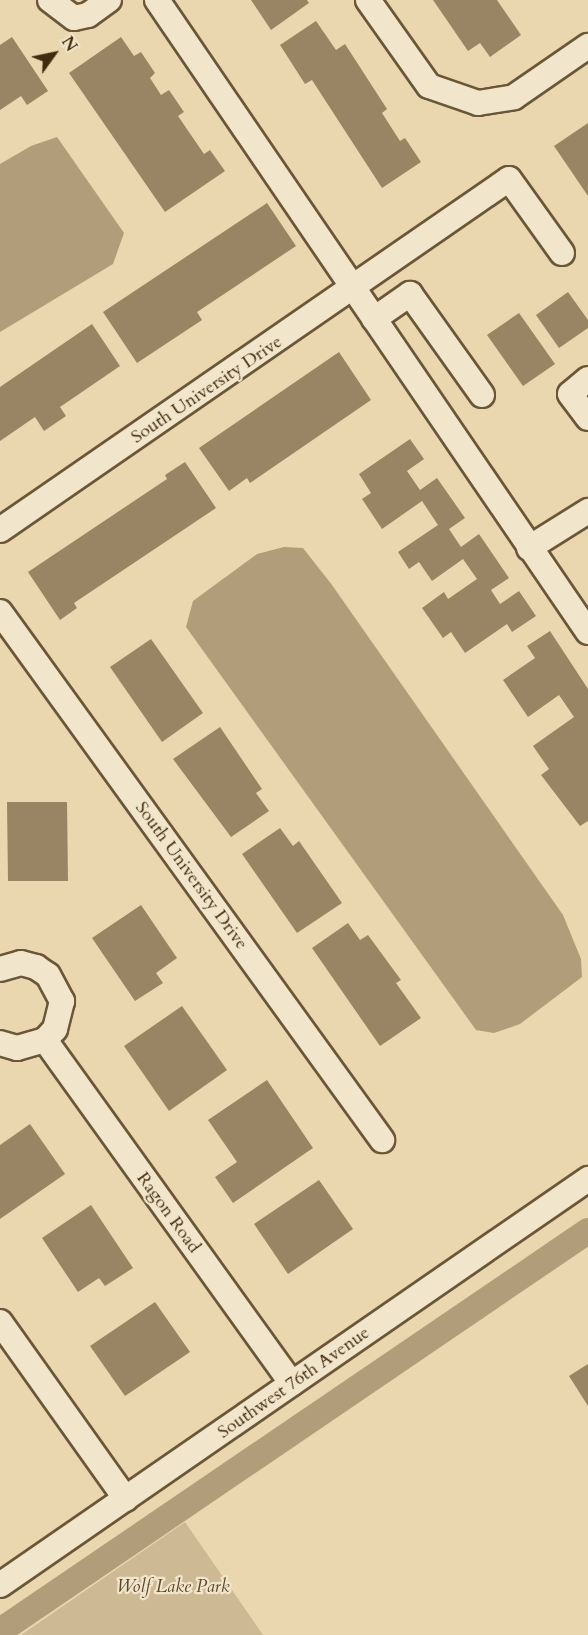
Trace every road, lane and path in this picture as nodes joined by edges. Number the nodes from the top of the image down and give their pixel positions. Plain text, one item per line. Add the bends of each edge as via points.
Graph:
1 (51, 0) edge
2 (109, 0) edge
3 (157, 0) edge
4 (368, 0) edge
5 (588, 46) edge
6 (562, 253) dead end
7 (354, 289) junction
8 (374, 319) junction
9 (588, 379) edge
10 (482, 395) dead end
11 (588, 418) edge
12 (588, 511) edge
13 (0, 530) edge
14 (529, 548) junction
15 (0, 612) edge
16 (588, 632) edge
17 (0, 969) edge
18 (45, 1040) junction
19 (0, 1043) edge
20 (382, 1140) dead end
21 (588, 1179) edge
22 (0, 1322) edge
23 (292, 1384) junction
24 (126, 1499) junction
25 (0, 1585) edge

1 - 2 street via 74,18 88,15
3 - 7 street
4 - 5 street via 429,86 478,103 514,97
6 - 7 street, South University Drive via 509,179
7 - 8 street
7 - 13 street, South University Drive
8 - 10 street via 410,294
8 - 14 street
9 - 11 street via 570,394
12 - 14 street
14 - 16 street
15 - 20 street, South University Drive
17 - 18 street via 21,963 36,967 57,987 61,1016
18 - 19 street via 17,1048
18 - 23 street, Ragon Road
21 - 23 street, Southwest 76th Avenue
22 - 24 street
23 - 24 street, Southwest 76th Avenue
24 - 25 street, Southwest 76th Avenue

